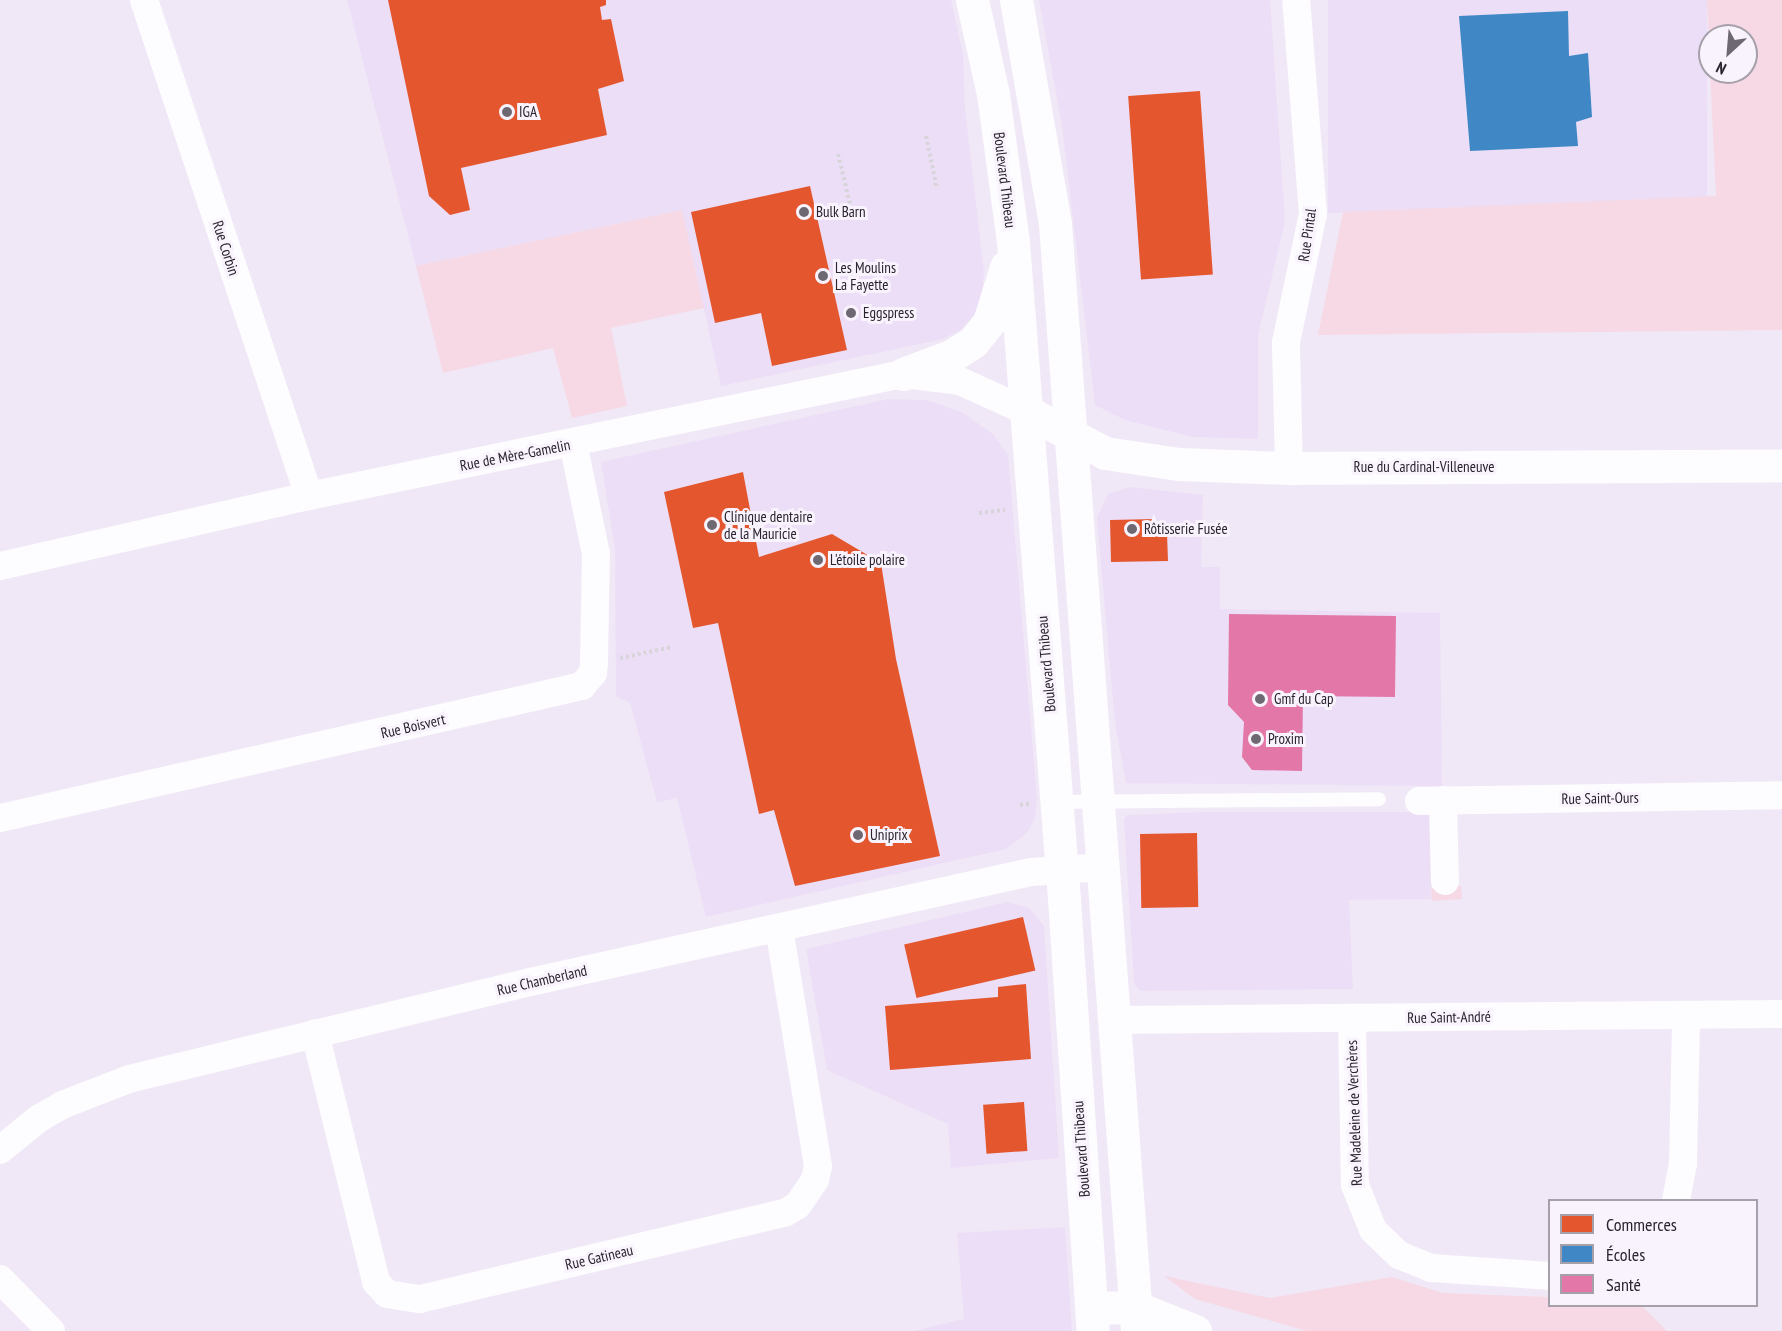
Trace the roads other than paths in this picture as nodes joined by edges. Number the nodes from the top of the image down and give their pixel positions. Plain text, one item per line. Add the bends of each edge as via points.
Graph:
1 (144, 0) edge
2 (972, 0) edge
3 (1016, 0) edge
4 (1296, 0) edge
5 (1013, 242) junction
6 (903, 374) junction
7 (1026, 411) junction
8 (1072, 437) junction
9 (573, 443) junction
10 (1782, 465) edge
11 (1289, 468) junction
12 (309, 496) junction
13 (0, 566) edge
14 (1782, 795) edge
15 (1379, 799) dead end
16 (1100, 800) junction
17 (1056, 802) junction
18 (0, 818) edge
19 (1104, 867) junction
20 (1062, 870) junction
21 (1445, 881) dead end
22 (779, 929) junction
23 (1782, 1014) edge
24 (1686, 1015) junction
25 (1352, 1018) junction
26 (1115, 1020) junction
27 (315, 1033) junction
28 (0, 1150) edge
29 (1676, 1199) edge
30 (1548, 1276) edge
31 (0, 1279) edge
32 (1136, 1319) edge
33 (1093, 1320) edge
34 (51, 1331) edge
35 (1196, 1331) edge

1 - 12 street, Rue Corbin
2 - 5 main road, Boulevard Thibeau via 993,94
3 - 8 main road via 1055,224
4 - 11 street, Rue Pintal via 1313,214 1286,342
5 - 6 main road via 996,307 981,334 951,356
5 - 7 main road, Boulevard Thibeau
6 - 7 street, Rue de Mère-Gamelin via 960,381
6 - 9 street, Rue de Mère-Gamelin
7 - 8 main road, Rue du Cardinal-Villeneuve
7 - 17 main road, Boulevard Thibeau
8 - 11 main road, Rue du Cardinal-Villeneuve via 1105,453 1168,463
8 - 16 main road
9 - 12 street, Rue de Mère-Gamelin
9 - 18 street, Rue Boisvert via 596,554 594,664 588,680 573,690
10 - 11 main road, Rue du Cardinal-Villeneuve
12 - 13 street, Rue de Mère-Gamelin
14 - 21 street, Rue Saint-Ours via 1431,800
15 - 16 lane
16 - 17 lane
16 - 19 main road
17 - 20 main road, Boulevard Thibeau
19 - 20 street, Rue Chamberland
19 - 26 main road
20 - 22 street, Rue Chamberland via 1031,872
20 - 33 main road, Boulevard Thibeau
22 - 27 street, Rue Chamberland
22 - 27 street, Rue Gatineau via 818,1166 815,1180 798,1205 784,1213 420,1299 387,1294 376,1282
23 - 24 street, Rue Saint-André
24 - 25 street, Rue Saint-André
24 - 29 street via 1683,1164
25 - 26 street, Rue Saint-André
25 - 30 street, Rue Madeleine de Verchères via 1355,1185 1373,1230 1399,1255 1431,1268
26 - 32 main road
27 - 28 street, Rue Chamberland via 87,1093 38,1119
31 - 34 street
32 - 33 main road
32 - 35 main road

